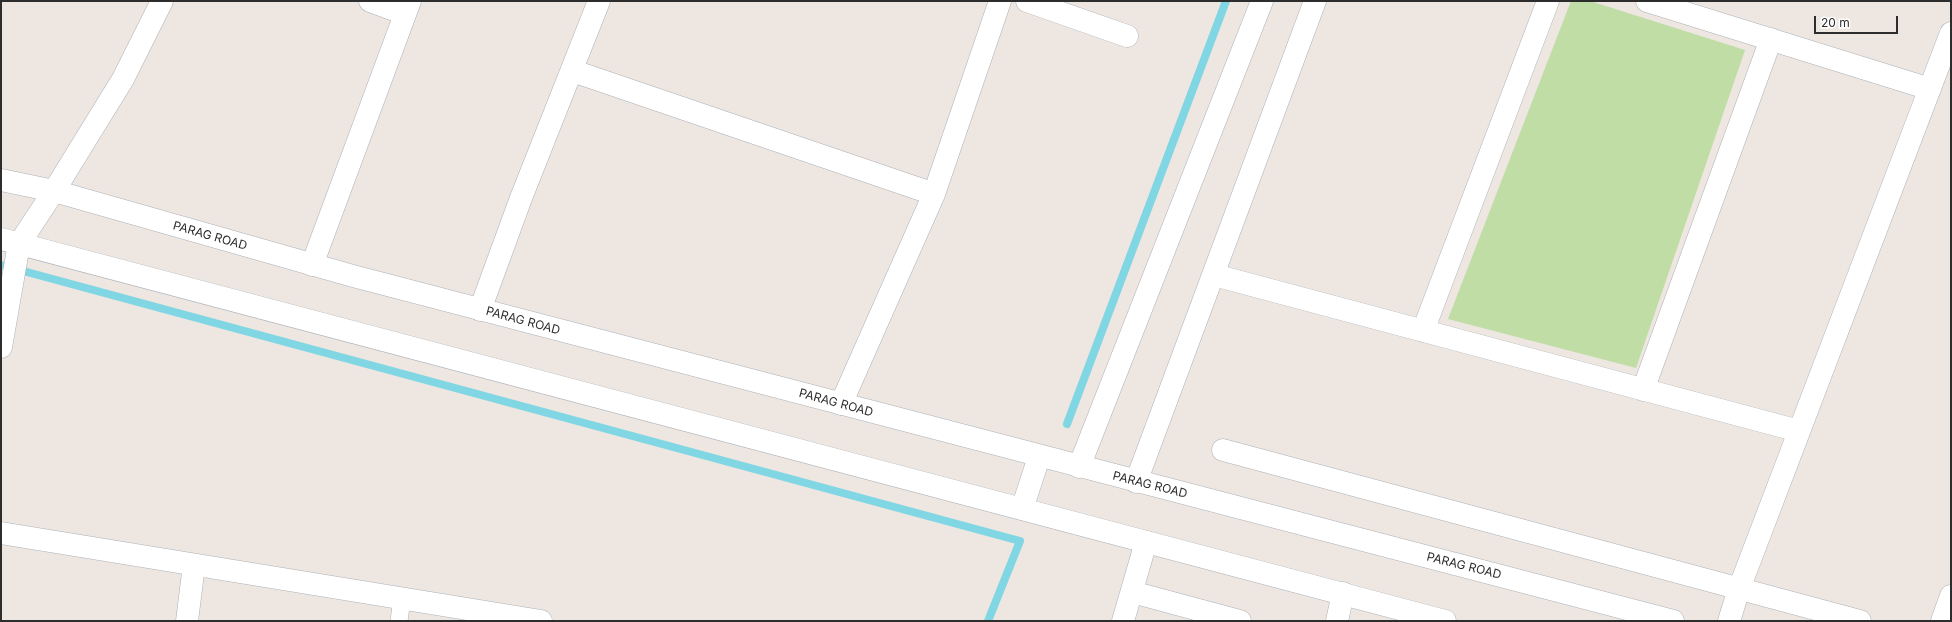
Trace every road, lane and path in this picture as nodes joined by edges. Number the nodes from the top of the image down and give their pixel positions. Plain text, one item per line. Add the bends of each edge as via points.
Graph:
1 (162, 1) edge
2 (370, 1) edge
3 (599, 1) edge
4 (1000, 1) edge
5 (1027, 1) edge
6 (1262, 1) edge
7 (1315, 1) edge
8 (1548, 1) edge
9 (1647, 1) edge
10 (408, 8) edge
11 (1951, 33) edge
12 (1127, 36) dead end
13 (1771, 39) junction
14 (573, 71) junction
15 (1930, 89) junction
16 (1, 180) edge
17 (54, 191) junction
18 (934, 194) junction
19 (10, 241) edge
20 (312, 265) junction
21 (1214, 275) junction
22 (480, 310) junction
23 (1423, 331) junction
24 (1, 347) edge
25 (1643, 390) junction
26 (841, 404) junction
27 (1799, 431) junction
28 (1223, 450) dead end
29 (1040, 457) junction
30 (1079, 467) junction
31 (1136, 482) junction
32 (1022, 509) junction
33 (1, 533) edge
34 (194, 564) junction
35 (1139, 566) junction
36 (1739, 589) junction
37 (1951, 596) edge
38 (402, 599) junction
39 (1340, 607) edge
40 (1660, 619) edge
41 (187, 621) edge
42 (399, 621) edge
43 (541, 621) edge
44 (1123, 621) edge
45 (1240, 621) edge
46 (1445, 621) edge
47 (1729, 621) edge
48 (1860, 621) edge
49 (1942, 621) edge

1 - 17 street via 123,79
2 - 10 street
3 - 14 street
4 - 18 street
5 - 12 street
6 - 30 street
7 - 21 street
8 - 23 street
9 - 13 street
10 - 20 street
11 - 15 street
13 - 15 street
13 - 25 street
14 - 18 street
14 - 22 street via 521,198
15 - 27 street
16 - 17 street, PARAG ROAD
17 - 19 street
17 - 20 street, PARAG ROAD
18 - 26 street
19 - 24 street
19 - 32 street
20 - 22 street, PARAG ROAD
21 - 23 street
21 - 31 street
22 - 26 street, PARAG ROAD
23 - 25 street
25 - 27 street
26 - 29 street, PARAG ROAD
27 - 36 street
28 - 36 street
29 - 30 street, PARAG ROAD
29 - 32 street
30 - 31 street, PARAG ROAD
31 - 40 street, PARAG ROAD
32 - 35 street
33 - 34 street
34 - 38 street
34 - 41 street
35 - 39 street
35 - 44 street
35 - 45 street
36 - 47 street
36 - 48 street
37 - 49 street
38 - 42 lane
38 - 43 street
39 - 46 street

